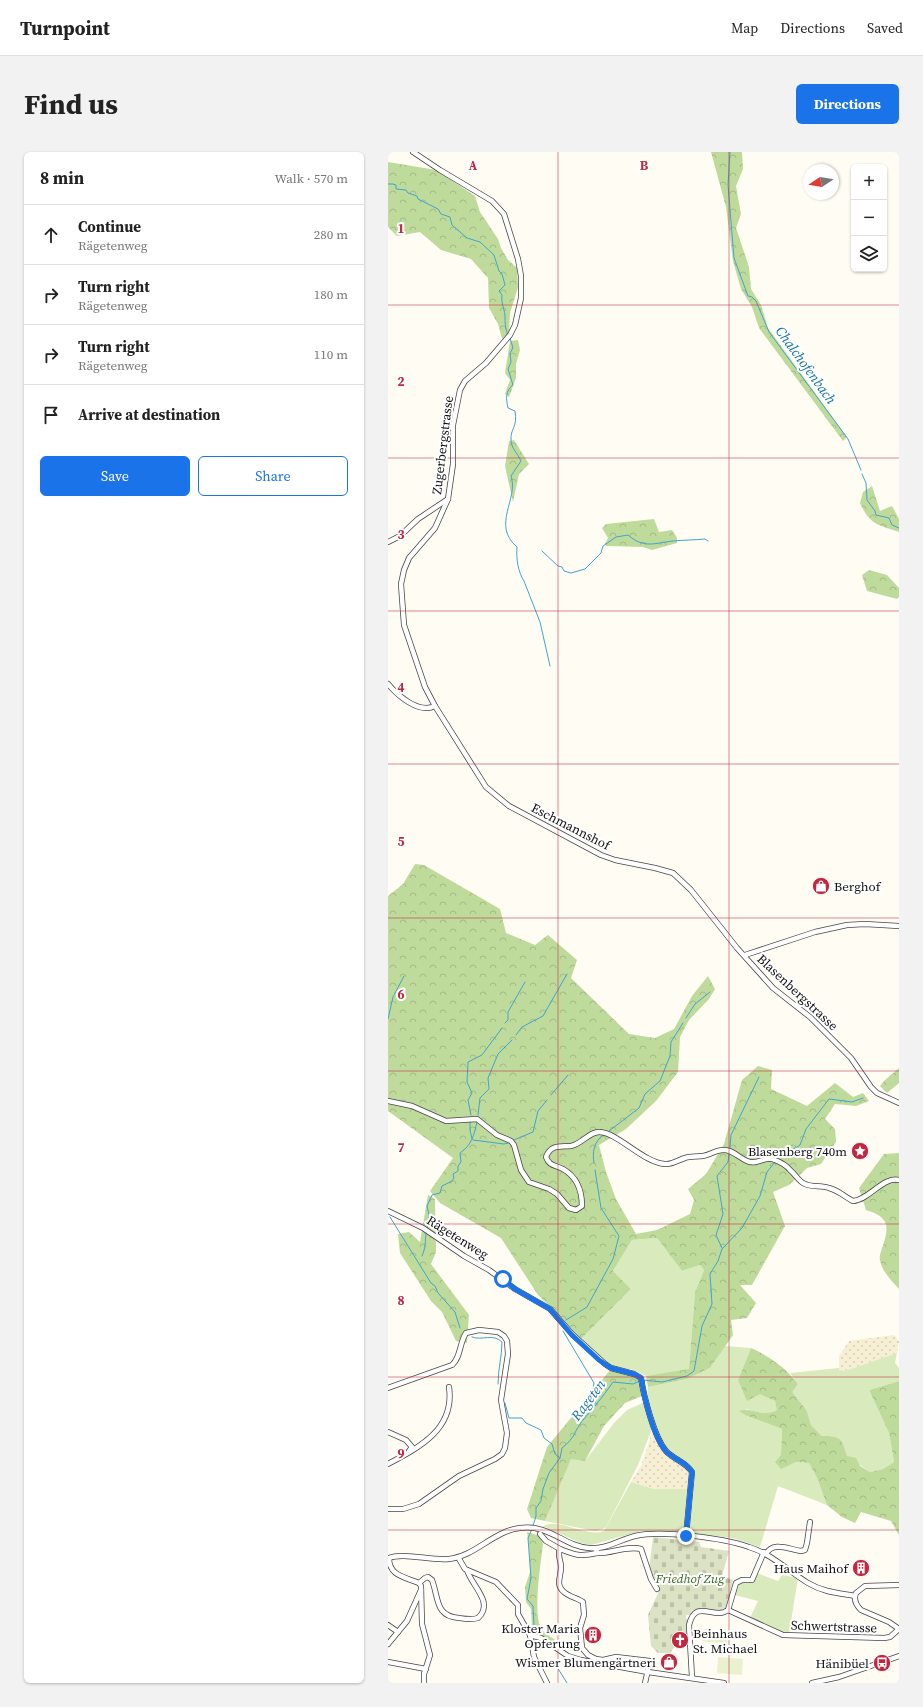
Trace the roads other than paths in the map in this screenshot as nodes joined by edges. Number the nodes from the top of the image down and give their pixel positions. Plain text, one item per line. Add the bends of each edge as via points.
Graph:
1 (413, 152) edge
2 (448, 499) junction
3 (388, 542) edge
4 (388, 684) edge
5 (435, 706) junction
6 (455, 739) joint
7 (899, 926) edge
8 (745, 956) junction
9 (388, 1101) edge
10 (899, 1103) edge
11 (899, 1180) edge
12 (388, 1211) edge
13 (449, 1387) dead end
14 (388, 1388) edge
15 (388, 1432) edge
16 (409, 1451) junction
17 (388, 1464) edge
18 (388, 1509) edge
19 (810, 1522) dead end
20 (540, 1534) dead end
21 (686, 1536) junction
22 (560, 1549) junction
23 (597, 1551) junction
24 (765, 1553) junction
25 (458, 1557) junction
26 (388, 1558) edge
27 (388, 1565) edge
28 (467, 1570) junction
29 (417, 1582) junction
30 (899, 1585) edge
31 (421, 1589) junction
32 (657, 1589) dead end
33 (854, 1596) junction
34 (728, 1610) junction
35 (388, 1625) edge
36 (899, 1629) edge
37 (398, 1632) junction
38 (530, 1635) junction
39 (388, 1644) edge
40 (899, 1656) edge
41 (388, 1662) edge
42 (426, 1669) junction
43 (648, 1672) junction
44 (692, 1677) junction
45 (820, 1682) edge
46 (424, 1683) edge
47 (547, 1683) edge
48 (645, 1683) edge
49 (724, 1683) edge
50 (812, 1683) edge

1 - 2 street, Zugerbergstrasse via 492,201 504,214 518,259 522,287 515,325 508,337 486,363 465,381 460,390 453,425 453,464
2 - 3 street via 418,519 400,536
2 - 5 street, Zugerbergstrasse via 435,528 409,558 401,584 404,625 425,687
4 - 5 street via 419,707 430,709
5 - 6 street, Zugerbergstrasse
6 - 8 street, Eschmannshof via 486,787 509,806 601,855 673,873 691,890
7 - 8 street, Blasenbergstrasse via 847,925 815,932
8 - 10 street, Blasenbergstrasse via 773,988 810,1017 851,1058 877,1093
9 - 11 street via 412,1106 446,1121 477,1119 497,1135 511,1141 529,1182 549,1189 569,1208 576,1210 582,1206 579,1185 567,1172 551,1164 546,1157 554,1147 578,1143 599,1131 664,1164 727,1149 752,1163 760,1163 768,1158 775,1159 790,1169 803,1183 828,1187 853,1201 864,1198 890,1180
12 - 21 street, Rägetenweg via 430,1232 515,1289 550,1309 572,1335 599,1360 611,1368 634,1374 641,1381 650,1415 662,1445 692,1472
13 - 16 street via 447,1414 443,1424 429,1440
14 - 18 street via 452,1365 457,1361 460,1343 466,1333 479,1330 498,1332 508,1341 501,1400 507,1441 502,1454 460,1476 418,1504 403,1509
15 - 16 street via 408,1442 412,1447
16 - 17 street
19 - 24 street via 805,1550 774,1546
20 - 22 street
21 - 23 street via 635,1536
21 - 24 street via 739,1544
22 - 23 street via 577,1556
22 - 43 street via 560,1587 583,1602 584,1615 580,1628 582,1648 596,1659 616,1657 650,1661
23 - 25 street via 578,1546 542,1528 531,1527 499,1534
23 - 32 street via 604,1553 641,1549
24 - 33 street via 816,1587
24 - 34 street via 752,1580 736,1583
25 - 26 street via 437,1560 396,1556
25 - 28 street
26 - 27 street
27 - 29 street via 398,1575
28 - 29 street via 483,1597 484,1610 478,1618 448,1617 440,1608 432,1580 428,1577
28 - 38 street via 490,1578 503,1589 518,1605 518,1614
29 - 31 street
30 - 33 street via 865,1586
31 - 37 street via 407,1621
31 - 42 street via 422,1624 430,1655
33 - 36 street via 855,1604 861,1610
34 - 36 street, Schwertstrasse via 783,1635 884,1638 890,1637
34 - 44 street, Schwertstrasse via 724,1613 699,1611 691,1617 689,1633
35 - 37 street
37 - 39 street
38 - 43 street via 541,1638 571,1656
38 - 47 street via 534,1657
40 - 45 street
41 - 42 street
42 - 46 street
43 - 44 street
43 - 48 street
44 - 49 street
45 - 50 street

